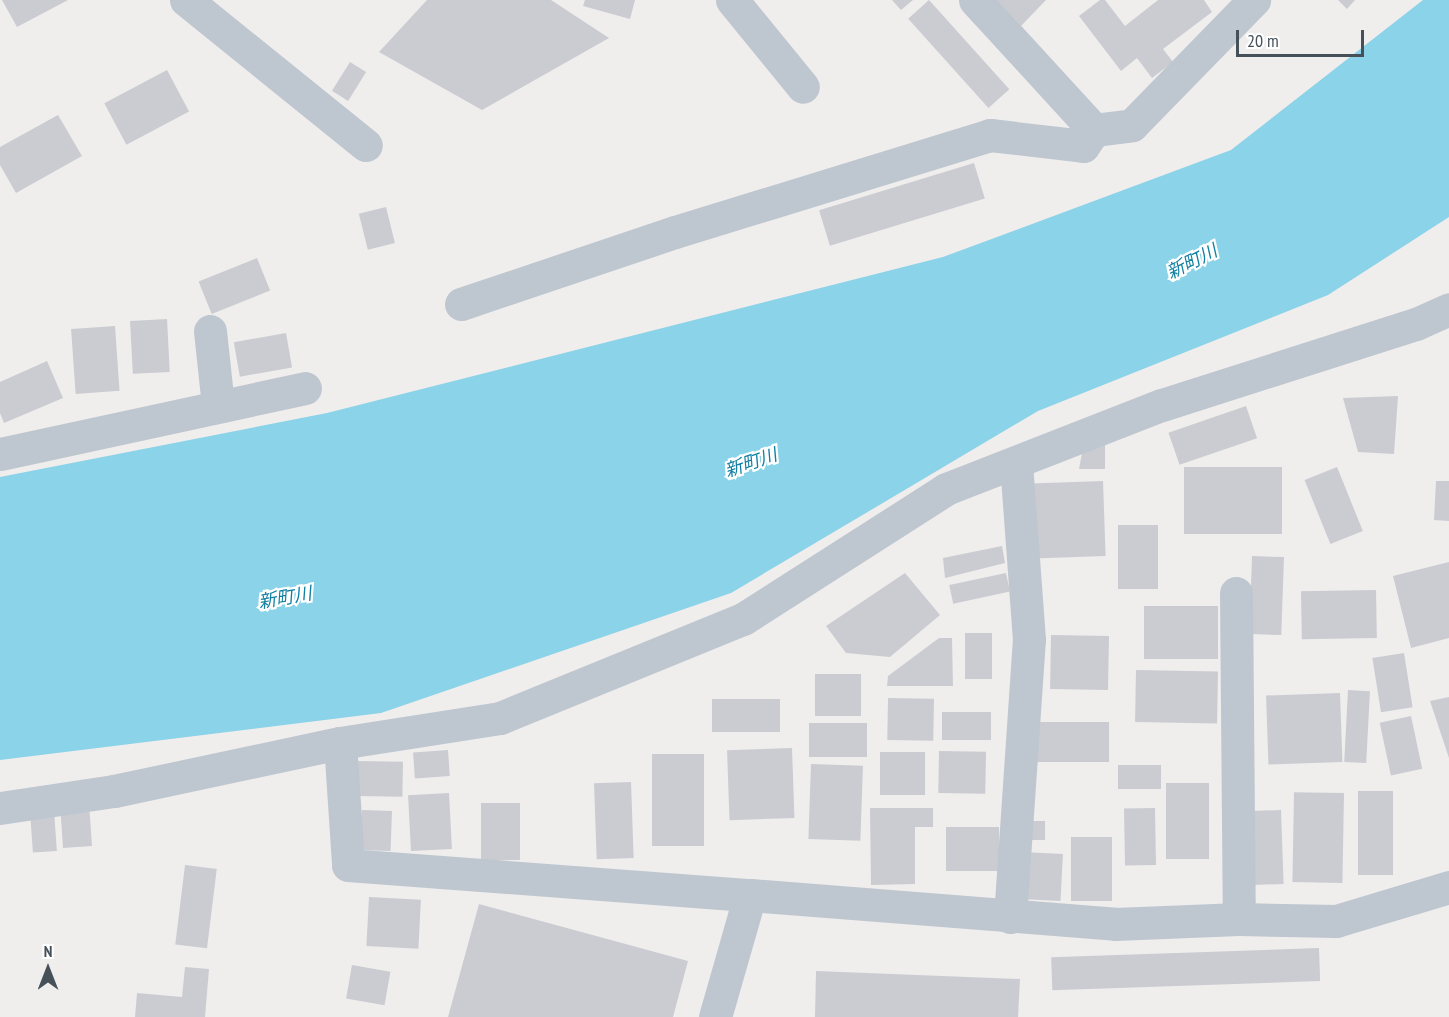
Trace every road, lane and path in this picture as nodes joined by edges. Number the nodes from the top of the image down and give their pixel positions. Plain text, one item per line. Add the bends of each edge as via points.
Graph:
1 (186, 0) edge
2 (732, 0) edge
3 (975, 0) edge
4 (1243, 4) edge
5 (803, 87) dead end
6 (1094, 130) junction
7 (366, 145) dead end
8 (461, 304) dead end
9 (1449, 309) edge
10 (210, 331) dead end
11 (305, 388) dead end
12 (218, 406) junction
13 (0, 454) edge
14 (1016, 462) junction
15 (1236, 593) dead end
16 (340, 743) junction
17 (0, 808) edge
18 (1449, 886) edge
19 (750, 895) junction
20 (1010, 916) junction
21 (1239, 919) junction
22 (715, 1017) edge

1 - 7 street
2 - 5 street
3 - 6 street
4 - 6 street via 1132,125
6 - 8 street via 1083,146 990,135 675,232
9 - 14 street via 1416,324 1162,405
10 - 12 street
11 - 12 street
12 - 13 street
14 - 16 street via 946,489 743,619 500,718
14 - 20 street via 1029,640
15 - 21 street
16 - 17 street via 114,791
16 - 19 street via 348,865
18 - 21 street via 1336,921
19 - 20 street
19 - 22 street
20 - 21 street via 1115,924

